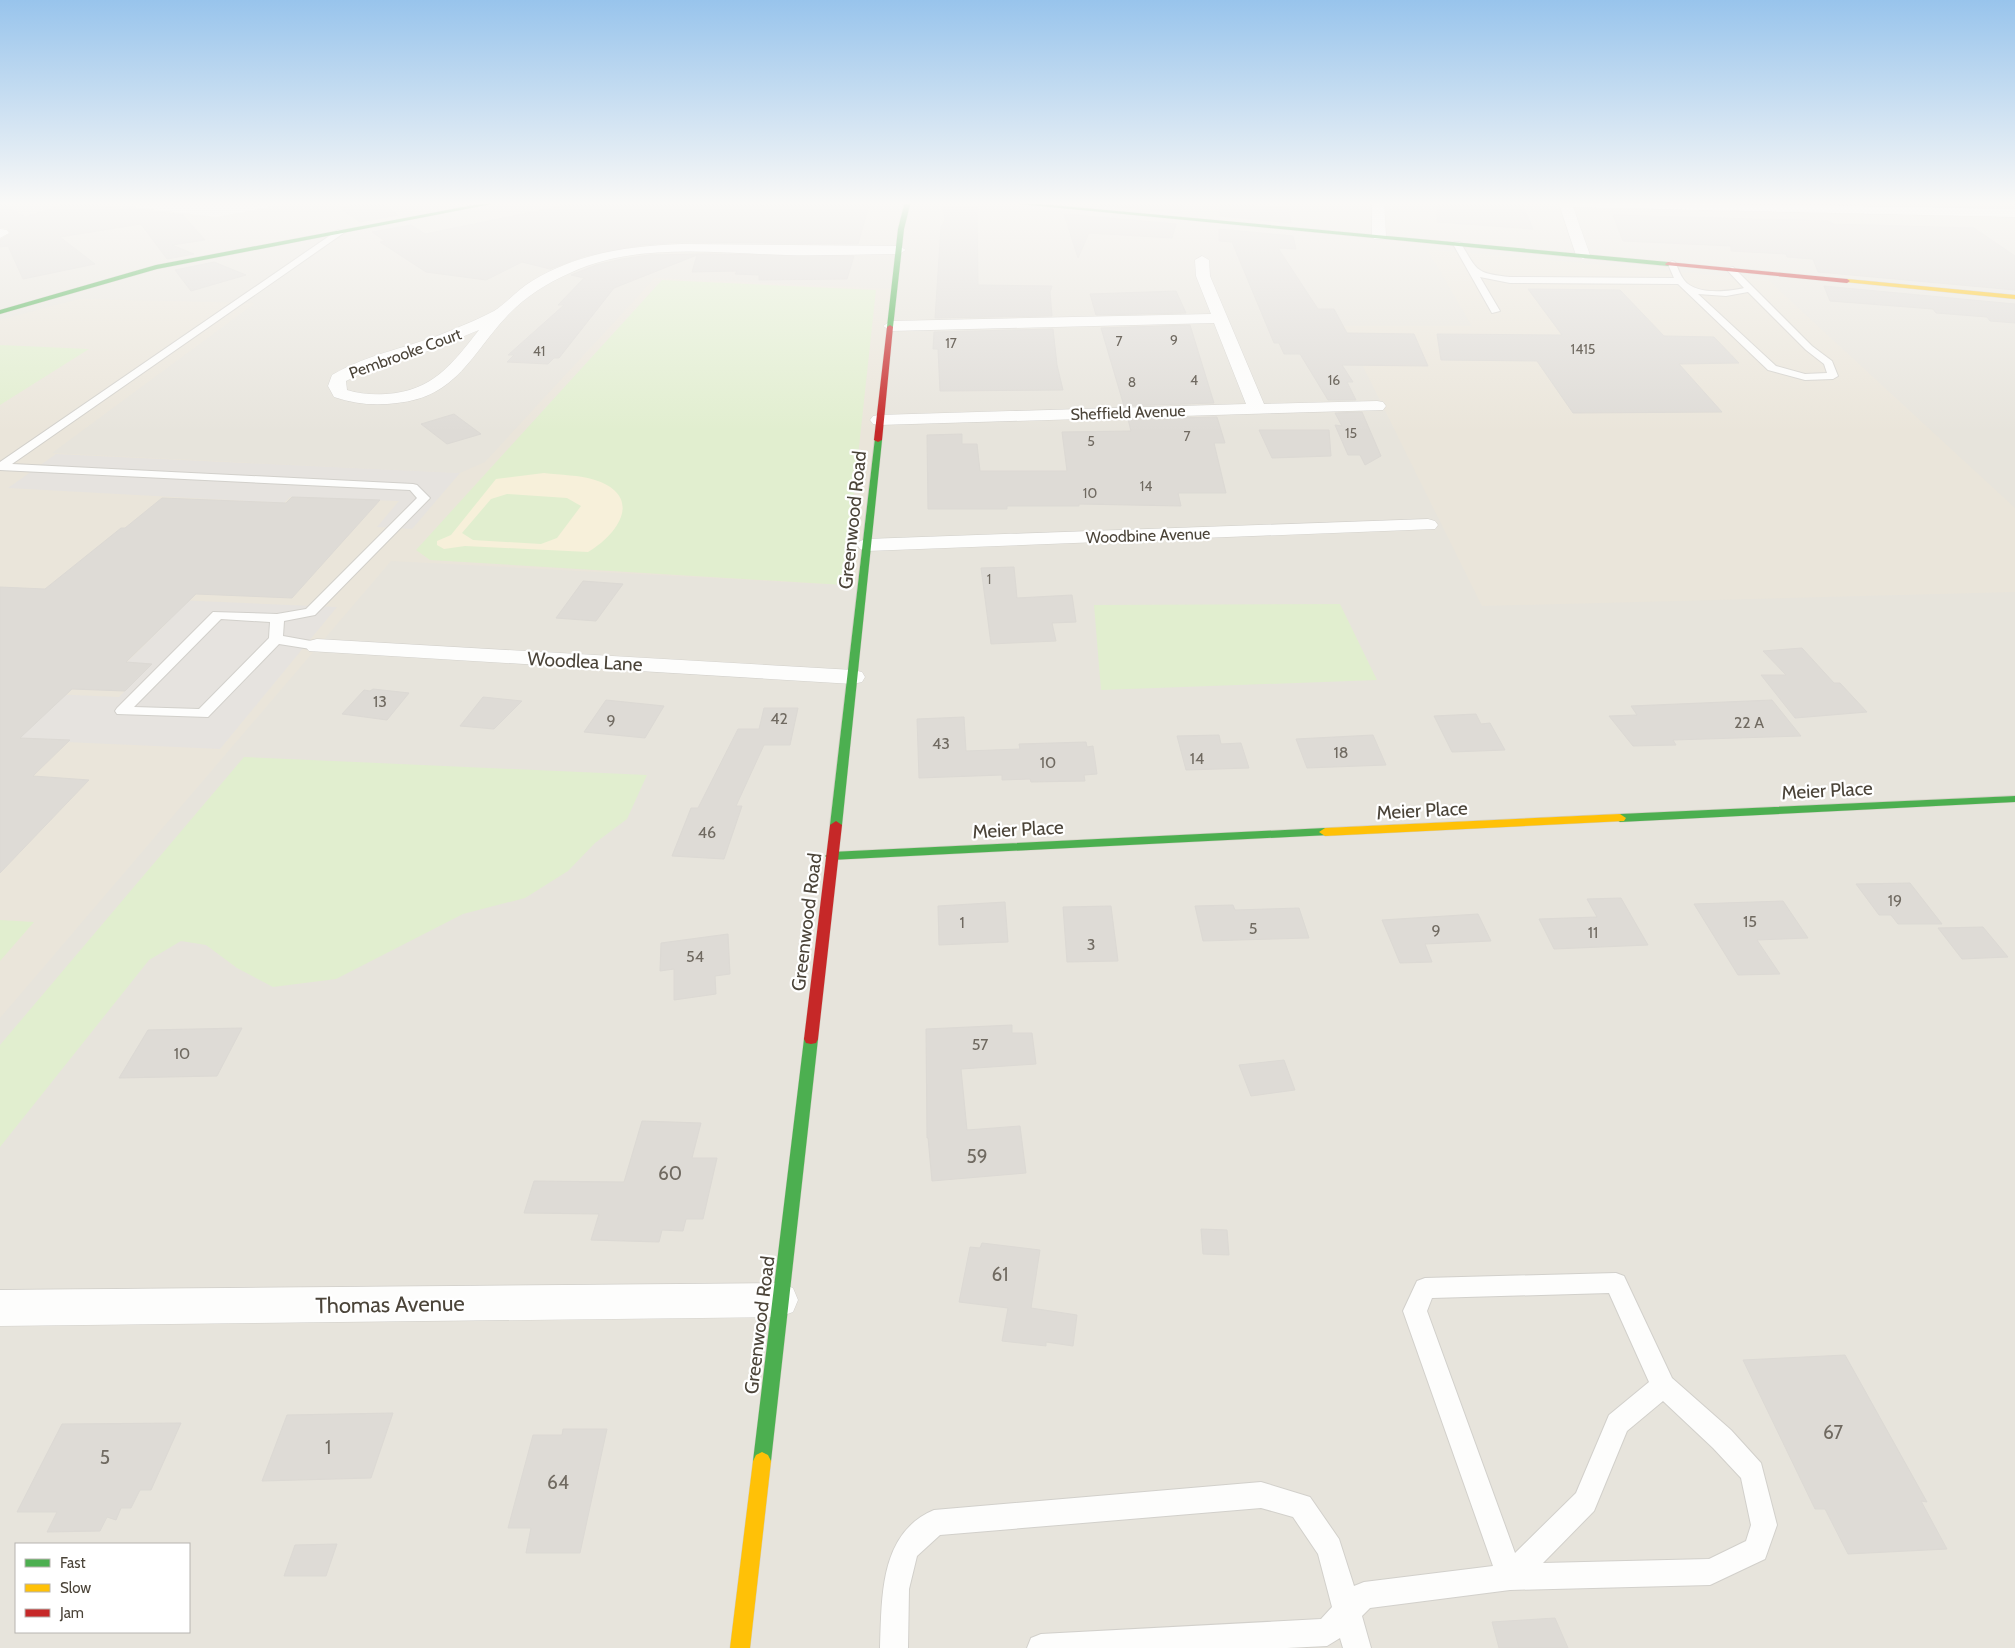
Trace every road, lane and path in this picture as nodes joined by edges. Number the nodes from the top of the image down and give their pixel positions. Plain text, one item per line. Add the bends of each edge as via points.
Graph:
1 (118, 278) edge
2 (274, 278) edge
3 (550, 278) edge
4 (896, 278) edge
5 (1204, 278) edge
6 (1476, 278) edge
7 (1498, 278) edge
8 (1679, 278) edge
9 (1738, 278) edge
10 (1821, 278) edge
11 (1680, 281) junction
12 (1688, 289) junction
13 (1749, 289) junction
14 (2015, 297) edge
15 (1495, 311) dead end
16 (0, 312) edge
17 (501, 313) junction
18 (1221, 318) junction
19 (891, 326) junction
20 (1377, 406) dead end
21 (1257, 408) junction
22 (879, 420) junction
23 (1428, 525) dead end
24 (867, 545) junction
25 (277, 618) junction
26 (276, 639) junction
27 (317, 646) joint
28 (853, 677) junction
29 (2015, 799) edge
30 (831, 856) junction
31 (780, 1300) junction
32 (0, 1308) edge
33 (1663, 1386) junction
34 (1510, 1576) junction
35 (1347, 1612) junction
36 (740, 1648) edge
37 (894, 1648) edge
38 (1041, 1648) edge
39 (1356, 1648) edge

1 - 16 street
2 - 25 lane via 0,467 413,487 424,498 310,612
3 - 17 street, Pembrooke Court
4 - 19 street, Greenwood Road
5 - 18 street
6 - 15 lane
7 - 11 lane
8 - 11 lane
9 - 13 lane
10 - 14 street
11 - 12 lane
12 - 13 lane via 1738,293
12 - 13 lane via 1772,368 1805,377 1833,376 1829,363 1809,348
17 - 17 street, Pembrooke Court via 481,340 439,384 424,392 376,399 354,398 340,393 338,379 352,370 428,345
18 - 19 street
18 - 21 street
19 - 22 street, Greenwood Road
20 - 21 street, Sheffield Avenue
21 - 22 street, Sheffield Avenue
22 - 24 street, Greenwood Road
23 - 24 street, Woodbine Avenue
24 - 28 street, Greenwood Road
25 - 26 lane
25 - 26 lane via 218,615 122,711 203,714
26 - 27 lane
27 - 28 street, Woodlea Lane
28 - 30 street, Greenwood Road
29 - 30 street, Meier Place
30 - 31 street, Greenwood Road
31 - 32 street, Thomas Avenue
31 - 36 street, Greenwood Road
33 - 34 lane via 1618,1423 1585,1502
33 - 34 lane via 1722,1439 1752,1472 1764,1525 1756,1550 1710,1572
33 - 34 lane via 1616,1283 1425,1288 1415,1311
34 - 35 lane via 1364,1595
35 - 37 lane via 1330,1548 1301,1506 1261,1495 934,1523 906,1549 896,1589
35 - 38 lane via 1327,1632
35 - 39 lane

